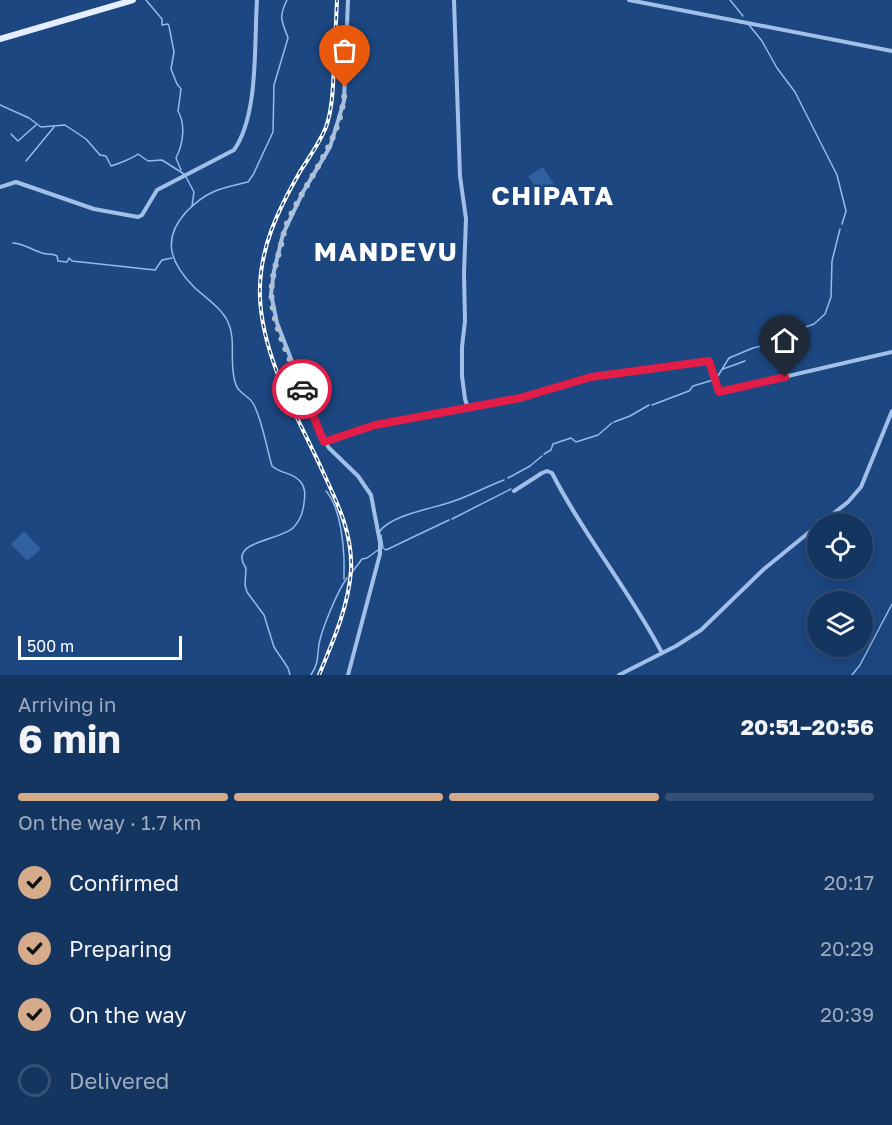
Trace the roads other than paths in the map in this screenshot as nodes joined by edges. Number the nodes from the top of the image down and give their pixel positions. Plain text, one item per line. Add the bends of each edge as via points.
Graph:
1 (133, 0) edge
2 (257, 0) edge
3 (348, 0) edge
4 (454, 0) edge
5 (629, 0) edge
6 (0, 39) edge
7 (892, 51) edge
8 (0, 187) edge
9 (892, 352) edge
10 (468, 408) junction
11 (892, 411) edge
12 (324, 442) junction
13 (514, 491) dead end
14 (834, 513) edge
15 (807, 534) edge
16 (663, 653) junction
17 (348, 675) edge
18 (619, 675) edge

1 - 6 main road
2 - 8 street via 250,109 240,141 229,154 154,192 138,218 94,209 16,182
3 - 12 street via 341,117 330,147 283,234 271,294 280,333
4 - 10 street via 460,176 466,219 462,376
5 - 7 street
9 - 10 street via 719,392 709,361 591,377 543,393
10 - 12 street via 375,425
11 - 14 street via 861,487
12 - 17 street via 371,495 380,542
13 - 16 street via 542,472 550,472
15 - 16 street via 764,569 704,628
16 - 18 street

